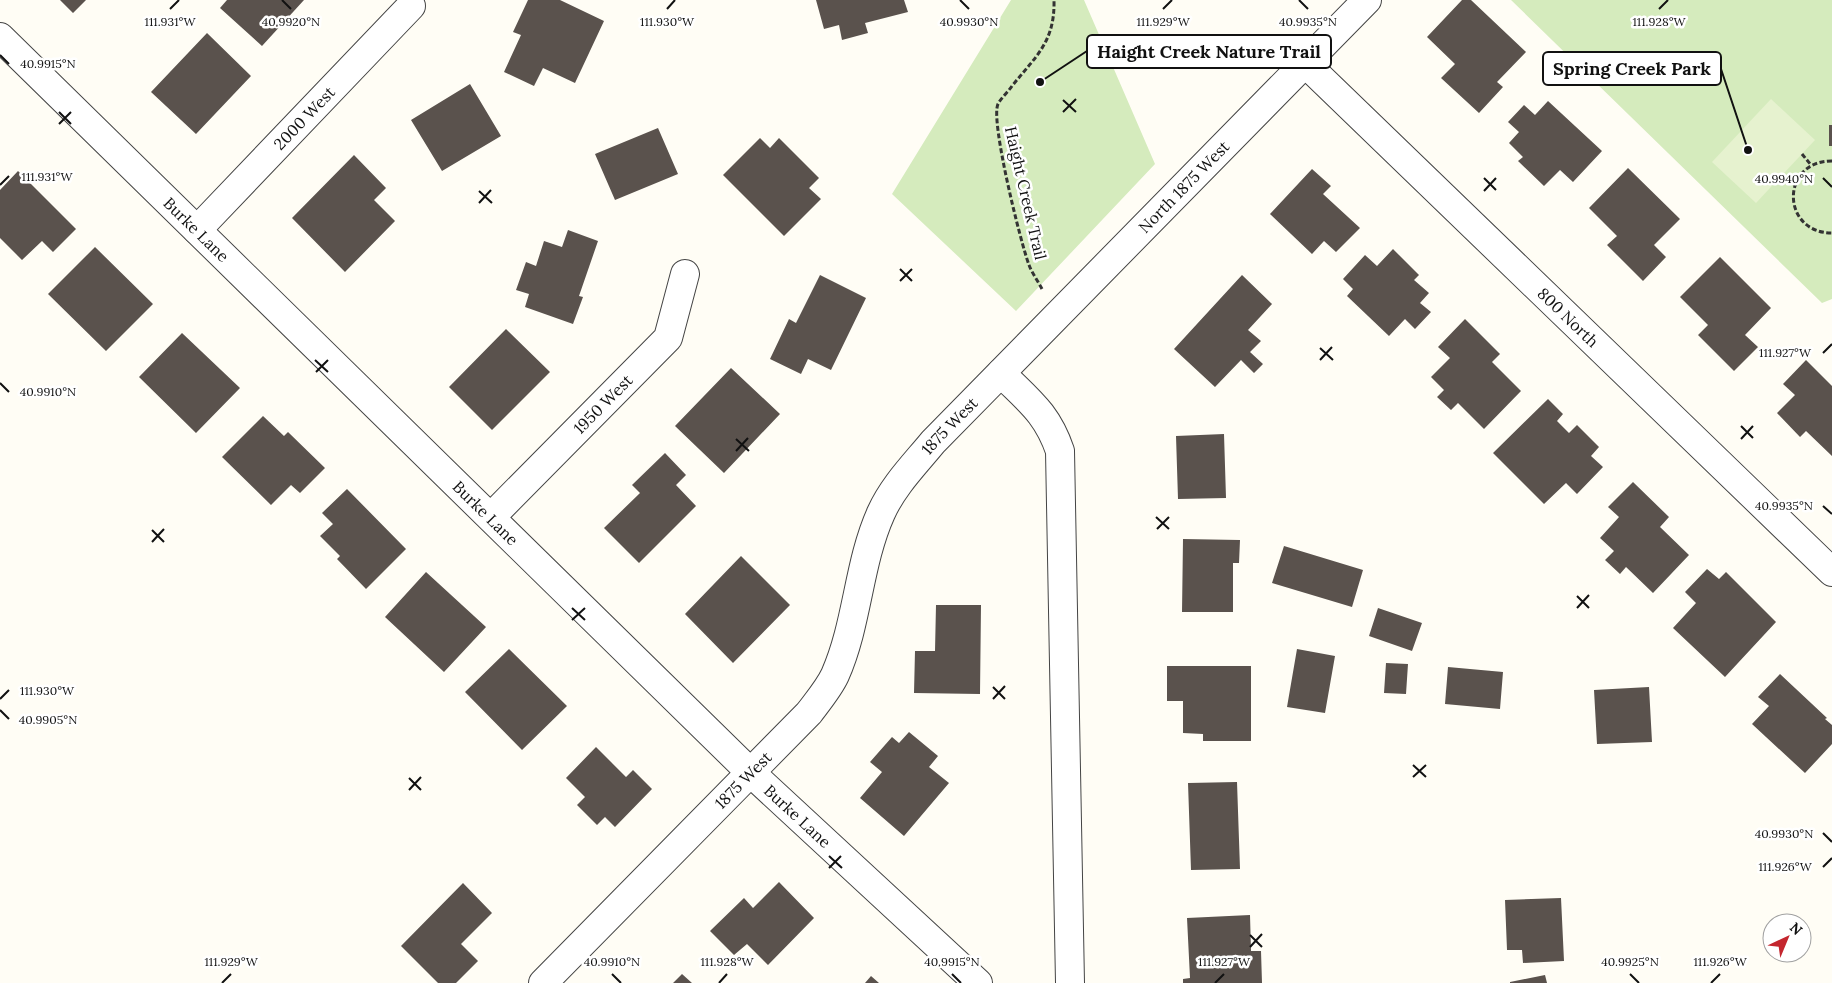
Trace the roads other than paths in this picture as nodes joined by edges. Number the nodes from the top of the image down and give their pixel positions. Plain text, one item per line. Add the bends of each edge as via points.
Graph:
1 (1367, 0) edge
2 (410, 6) dead end
3 (0, 37) edge
4 (1305, 63) junction
5 (196, 230) junction
6 (685, 274) dead end
7 (1001, 373) junction
8 (491, 517) junction
9 (1832, 572) edge
10 (750, 772) junction
11 (543, 983) edge
12 (978, 983) edge
13 (1070, 983) edge

1 - 4 street, North 1875 West
2 - 5 street, 2000 West
3 - 5 street, Burke Lane
4 - 7 street, North 1875 West
4 - 9 street, 800 North
5 - 8 street, Burke Lane
6 - 8 street, 1950 West via 668,338
7 - 10 street, 1875 West via 933,442 882,511 870,544 849,638 835,676 810,713
7 - 13 street via 1041,412 1052,428 1060,451
8 - 10 street, Burke Lane
10 - 11 street, 1875 West
10 - 12 street, Burke Lane

